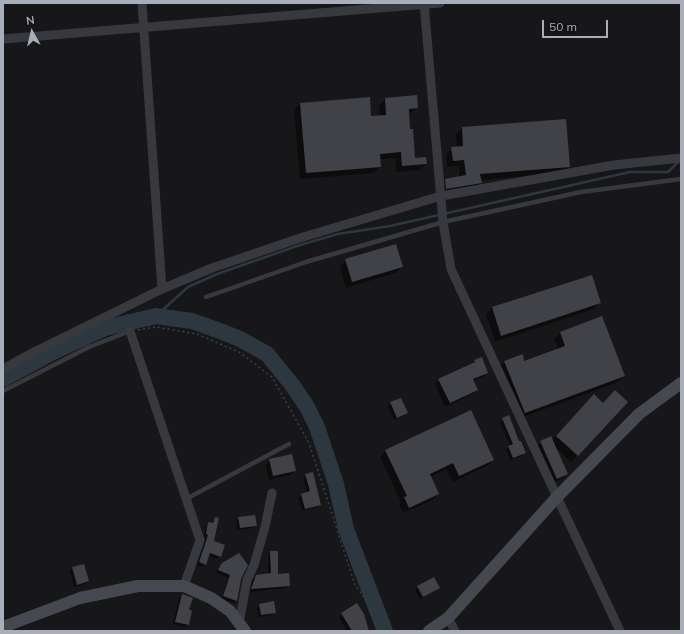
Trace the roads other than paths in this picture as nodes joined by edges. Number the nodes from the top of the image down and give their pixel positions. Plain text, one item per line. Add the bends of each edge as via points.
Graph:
1 (142, 3) edge
2 (440, 3) edge
3 (424, 4) edge
4 (144, 28) junction
5 (3, 39) edge
6 (681, 158) edge
7 (681, 179) edge
8 (441, 198) junction
9 (442, 222) junction
10 (162, 289) junction
11 (206, 297) dead end
12 (130, 331) joint
13 (3, 369) edge
14 (681, 383) edge
15 (3, 391) edge
16 (289, 444) dead end
17 (272, 493) dead end
18 (556, 497) junction
19 (186, 499) junction
20 (184, 586) junction
21 (448, 618) junction
22 (3, 627) edge
23 (242, 627) edge
24 (429, 631) edge
25 (455, 631) edge
26 (620, 631) edge

1 - 4 street
2 - 3 street
3 - 4 street
3 - 8 street
4 - 5 street
4 - 10 street
6 - 8 street via 614,165
7 - 9 lane via 581,192
8 - 9 street
8 - 10 street via 303,237 212,268
9 - 11 lane via 306,262
9 - 18 street via 451,269
10 - 13 street
12 - 15 lane via 89,347
12 - 19 street
14 - 18 street via 639,414
16 - 19 lane
17 - 23 street via 265,527 248,580
18 - 21 street
18 - 26 street
19 - 20 street via 200,540
20 - 22 street via 138,586 80,598
20 - 23 street via 211,598 230,611
21 - 24 street
21 - 25 street

